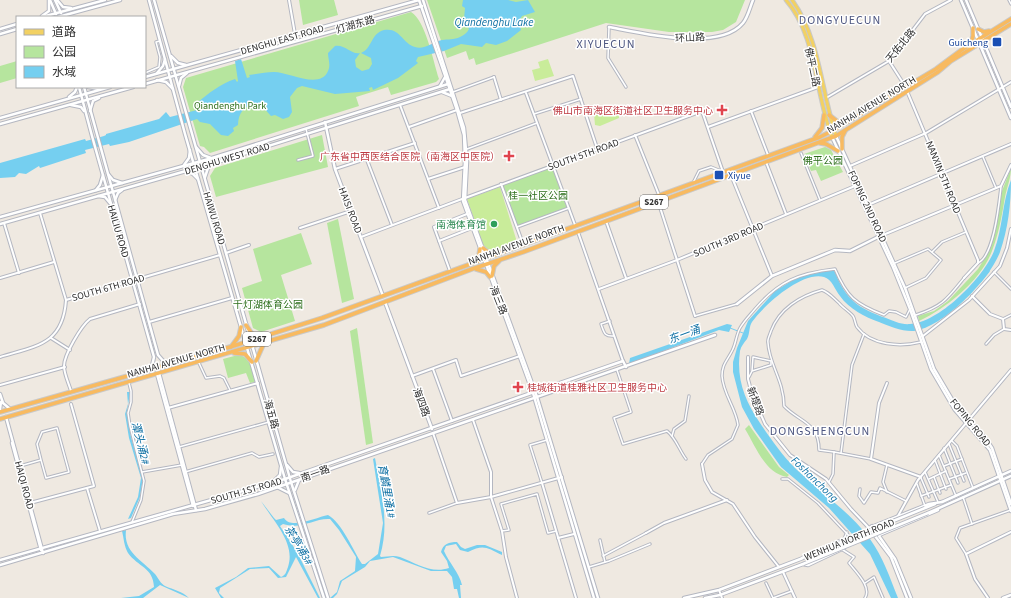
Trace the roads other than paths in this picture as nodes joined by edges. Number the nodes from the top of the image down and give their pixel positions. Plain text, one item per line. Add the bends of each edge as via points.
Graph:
1 (49, 0) edge
2 (56, 0) edge
3 (105, 0) edge
4 (120, 0) edge
5 (146, 0) edge
6 (149, 0) edge
7 (289, 0) edge
8 (419, 0) edge
9 (423, 0) edge
10 (753, 0) edge
11 (786, 0) edge
12 (792, 0) edge
13 (951, 0) edge
14 (961, 0) edge
15 (966, 0) edge
16 (1009, 0) edge
17 (155, 1) edge
18 (150, 4) junction
19 (1011, 4) edge
20 (423, 5) junction
21 (77, 8) junction
22 (60, 12) junction
23 (79, 12) junction
24 (56, 13) junction
25 (43, 16) edge
26 (46, 16) edge
27 (58, 16) edge
28 (62, 16) edge
29 (65, 16) edge
30 (73, 16) edge
31 (1011, 19) edge
32 (16, 24) edge
33 (1011, 24) edge
34 (609, 27) joint
35 (973, 28) junction
36 (0, 29) edge
37 (16, 29) edge
38 (978, 29) junction
39 (994, 30) junction
40 (0, 34) edge
41 (295, 34) junction
42 (982, 39) junction
43 (160, 41) junction
44 (978, 42) junction
45 (970, 44) junction
46 (170, 55) junction
47 (165, 56) junction
48 (440, 57) junction
49 (889, 61) junction
50 (189, 66) junction
51 (174, 69) junction
52 (169, 70) junction
53 (190, 71) junction
54 (146, 73) edge
55 (155, 74) junction
56 (445, 74) junction
57 (175, 75) junction
58 (170, 76) junction
59 (146, 77) edge
60 (494, 77) joint
61 (156, 80) junction
62 (1011, 82) edge
63 (146, 84) edge
64 (449, 84) junction
65 (440, 86) junction
66 (905, 86) junction
67 (818, 87) junction
68 (1002, 87) junction
69 (77, 88) edge
70 (78, 88) edge
71 (84, 88) edge
72 (95, 88) edge
73 (106, 88) edge
74 (129, 88) edge
75 (626, 88) dead end
76 (102, 89) junction
77 (178, 89) junction
78 (998, 89) junction
79 (174, 90) junction
80 (452, 90) junction
81 (96, 91) junction
82 (907, 91) junction
83 (441, 92) junction
84 (526, 92) junction
85 (81, 95) junction
86 (86, 95) junction
87 (104, 95) junction
88 (97, 97) junction
89 (452, 97) junction
90 (825, 98) junction
91 (67, 99) junction
92 (581, 99) junction
93 (82, 100) junction
94 (87, 100) junction
95 (501, 100) junction
96 (69, 104) junction
97 (400, 105) junction
98 (1011, 107) edge
99 (457, 110) junction
100 (751, 111) junction
101 (90, 113) junction
102 (460, 113) junction
103 (86, 114) junction
104 (534, 114) junction
105 (824, 115) junction
106 (829, 115) junction
107 (0, 118) edge
108 (1011, 118) edge
109 (849, 121) junction
110 (325, 122) junction
111 (537, 123) junction
112 (0, 124) edge
113 (409, 127) junction
114 (708, 127) junction
115 (305, 128) junction
116 (327, 128) junction
117 (847, 128) junction
118 (832, 131) junction
119 (926, 133) junction
120 (307, 134) junction
121 (635, 135) junction
122 (834, 136) junction
123 (813, 139) junction
124 (416, 143) junction
125 (815, 144) junction
126 (1011, 144) edge
127 (195, 146) junction
128 (191, 147) junction
129 (597, 148) junction
130 (467, 149) junction
131 (840, 150) junction
132 (801, 153) dead end
133 (768, 156) junction
134 (983, 156) junction
135 (212, 158) junction
136 (298, 160) dead end
137 (367, 160) junction
138 (199, 161) junction
139 (195, 162) junction
140 (766, 162) junction
141 (214, 163) junction
142 (552, 164) junction
143 (1011, 165) edge
144 (183, 166) junction
145 (465, 166) junction
146 (850, 166) junction
147 (201, 167) junction
148 (196, 168) junction
149 (335, 169) junction
150 (107, 171) junction
151 (185, 171) junction
152 (103, 172) junction
153 (723, 172) junction
154 (942, 174) junction
155 (731, 175) junction
156 (428, 179) junction
157 (204, 180) junction
158 (200, 181) junction
159 (693, 183) junction
160 (122, 184) junction
161 (501, 184) junction
162 (855, 186) junction
163 (1001, 186) junction
164 (109, 187) junction
165 (996, 188) junction
166 (124, 189) junction
167 (96, 190) junction
168 (110, 192) junction
169 (659, 195) junction
170 (98, 196) junction
171 (464, 198) junction
172 (820, 200) junction
173 (658, 201) junction
174 (115, 205) junction
175 (868, 205) junction
176 (955, 205) junction
177 (112, 206) junction
178 (438, 208) junction
179 (569, 208) junction
180 (351, 211) junction
181 (40, 213) junction
182 (467, 214) junction
183 (786, 214) junction
184 (0, 217) edge
185 (605, 221) junction
186 (4, 222) junction
187 (0, 224) edge
188 (392, 225) junction
189 (575, 226) junction
190 (517, 227) junction
191 (300, 228) dead end
192 (472, 228) junction
193 (754, 228) junction
194 (1011, 229) edge
195 (578, 231) junction
196 (966, 232) junction
197 (881, 236) junction
198 (361, 237) junction
199 (1010, 239) edge
200 (439, 241) junction
201 (249, 245) dead end
202 (523, 245) junction
203 (481, 248) junction
204 (226, 252) junction
205 (932, 252) junction
206 (220, 254) junction
207 (499, 254) junction
208 (485, 259) junction
209 (501, 260) junction
210 (678, 260) junction
211 (54, 262) junction
212 (894, 263) junction
213 (978, 263) junction
214 (471, 264) junction
215 (487, 264) junction
216 (472, 269) junction
217 (450, 271) junction
218 (19, 272) junction
219 (994, 272) junction
220 (491, 276) junction
221 (772, 276) junction
222 (0, 278) edge
223 (626, 278) junction
224 (964, 278) joint
225 (136, 279) junction
226 (133, 280) junction
227 (905, 288) junction
228 (599, 289) junction
229 (1011, 289) edge
230 (383, 296) junction
231 (972, 296) junction
232 (232, 298) junction
233 (66, 300) junction
234 (385, 302) junction
235 (140, 304) junction
236 (737, 304) joint
237 (910, 309) junction
238 (916, 315) junction
239 (1011, 315) edge
240 (695, 316) joint
241 (1003, 319) junction
242 (610, 321) junction
243 (916, 321) junction
244 (149, 322) junction
245 (246, 326) junction
246 (241, 327) junction
247 (1004, 329) junction
248 (1011, 330) edge
249 (920, 333) junction
250 (864, 334) junction
251 (715, 335) dead end
252 (615, 336) junction
253 (923, 336) junction
254 (262, 337) junction
255 (51, 338) junction
256 (251, 341) junction
257 (246, 342) junction
258 (921, 342) junction
259 (264, 343) junction
260 (986, 344) dead end
261 (252, 347) junction
262 (230, 348) junction
263 (248, 348) junction
264 (70, 350) junction
265 (231, 352) junction
266 (158, 355) junction
267 (520, 356) junction
268 (0, 357) edge
269 (154, 357) junction
270 (748, 357) dead end
271 (189, 358) junction
272 (256, 361) junction
273 (624, 361) junction
274 (198, 362) junction
275 (252, 362) junction
276 (173, 363) junction
277 (191, 364) junction
278 (64, 367) junction
279 (626, 367) junction
280 (433, 369) junction
281 (144, 370) junction
282 (617, 370) junction
283 (1011, 370) edge
284 (752, 371) junction
285 (158, 373) junction
286 (412, 376) junction
287 (748, 379) junction
288 (129, 382) junction
289 (258, 383) junction
290 (887, 383) dead end
291 (0, 385) edge
292 (230, 390) junction
293 (72, 391) junction
294 (534, 393) junction
295 (0, 394) edge
296 (690, 396) dead end
297 (536, 397) junction
298 (0, 398) edge
299 (71, 404) dead end
300 (168, 408) junction
301 (0, 409) edge
302 (10, 409) junction
303 (0, 412) edge
304 (6, 417) junction
305 (0, 418) edge
306 (473, 418) junction
307 (269, 422) junction
308 (452, 422) junction
309 (967, 422) junction
310 (432, 429) junction
311 (433, 433) junction
312 (672, 436) junction
313 (547, 440) junction
314 (951, 440) junction
315 (948, 443) junction
316 (179, 447) junction
317 (944, 448) junction
318 (834, 452) junction
319 (841, 453) junction
320 (273, 454) dead end
321 (939, 455) junction
322 (686, 459) dead end
323 (871, 459) junction
324 (962, 459) junction
325 (41, 460) junction
326 (935, 460) junction
327 (956, 461) junction
328 (286, 463) junction
329 (281, 464) junction
330 (702, 464) joint
331 (887, 464) junction
332 (950, 464) junction
333 (20, 466) junction
334 (182, 466) junction
335 (944, 466) junction
336 (142, 472) junction
337 (186, 472) junction
338 (925, 472) junction
339 (946, 472) junction
340 (967, 472) junction
341 (1011, 472) edge
342 (302, 473) junction
343 (940, 474) junction
344 (961, 474) junction
345 (1001, 475) junction
346 (1011, 476) edge
347 (290, 477) junction
348 (562, 477) junction
349 (921, 477) junction
350 (934, 477) junction
351 (956, 477) junction
352 (558, 478) junction
353 (285, 479) junction
354 (301, 479) junction
355 (782, 479) dead end
356 (928, 479) junction
357 (949, 479) junction
358 (1002, 479) junction
359 (964, 481) dead end
360 (273, 482) junction
361 (291, 482) junction
362 (829, 482) junction
363 (287, 483) junction
364 (542, 483) junction
365 (958, 483) dead end
366 (916, 484) junction
367 (951, 484) junction
368 (275, 487) junction
369 (87, 488) junction
370 (946, 488) junction
371 (973, 488) junction
372 (860, 489) dead end
373 (939, 489) junction
374 (934, 491) junction
375 (295, 492) junction
376 (888, 492) junction
377 (940, 493) dead end
378 (927, 494) junction
379 (291, 495) junction
380 (921, 496) junction
381 (956, 496) junction
382 (491, 497) junction
383 (929, 497) dead end
384 (963, 497) junction
385 (727, 500) junction
386 (906, 500) junction
387 (938, 502) junction
388 (942, 502) junction
389 (457, 503) junction
390 (30, 504) junction
391 (1011, 504) edge
392 (194, 505) junction
393 (944, 506) junction
394 (925, 507) junction
395 (195, 510) junction
396 (1011, 510) edge
397 (429, 513) dead end
398 (898, 516) junction
399 (132, 522) junction
400 (972, 524) junction
401 (871, 527) junction
402 (100, 531) junction
403 (502, 531) junction
404 (556, 531) junction
405 (847, 532) junction
406 (1011, 532) edge
407 (646, 533) joint
408 (574, 534) junction
409 (878, 536) junction
410 (558, 538) junction
411 (600, 540) dead end
412 (853, 540) dead end
413 (840, 541) junction
414 (650, 544) dead end
415 (41, 549) junction
416 (843, 550) junction
417 (42, 553) junction
418 (966, 554) junction
419 (603, 556) junction
420 (802, 558) junction
421 (0, 560) edge
422 (605, 562) junction
423 (803, 564) junction
424 (0, 565) edge
425 (589, 567) junction
426 (779, 567) junction
427 (783, 572) junction
428 (766, 583) dead end
429 (864, 584) junction
430 (595, 587) junction
431 (591, 589) junction
432 (719, 590) junction
433 (792, 591) junction
434 (1011, 595) edge
435 (721, 596) edge
436 (324, 598) edge
437 (328, 598) edge
438 (517, 598) edge
439 (576, 598) edge
440 (594, 598) edge
441 (598, 598) edge
442 (684, 598) edge
443 (705, 598) edge
444 (773, 598) edge
445 (795, 598) edge
446 (865, 598) edge
447 (883, 598) edge
448 (907, 598) edge
449 (911, 598) edge
450 (988, 598) edge
451 (1003, 598) edge

1 - 24 main road
1 - 25 main road via 49,11
2 - 21 main road via 65,8
2 - 22 main road
3 - 21 main road
4 - 23 main road
5 - 18 main road
6 - 18 main road
7 - 41 street
8 - 20 main road
8 - 41 main road, DENGHU EAST ROAD
9 - 20 main road
10 - 34 main road, 环山路 via 744,22 730,32 719,35 679,39
11 - 67 main road, 佛平二路 via 808,42
12 - 90 main road via 810,34
13 - 49 street, 天佑北路 via 925,14
14 - 35 main road
15 - 38 main road
16 - 19 street
17 - 46 main road, HAIWU ROAD
18 - 43 main road
20 - 48 main road
20 - 53 main road, 灯湖东路
21 - 22 main road
22 - 24 main road
22 - 28 main road
23 - 29 main road
23 - 30 main road
24 - 26 main road
24 - 27 main road
31 - 39 highway, NANHAI AVENUE NORTH
32 - 36 main road
33 - 42 highway, NANHAI AVENUE NORTH
34 - 75 street via 608,58
35 - 44 main road
35 - 45 highway
37 - 40 main road
38 - 39 highway via 984,32
38 - 42 main road
39 - 42 highway, NANHAI AVENUE NORTH
41 - 50 main road, DENGHU EAST ROAD
42 - 44 highway, NANHAI AVENUE NORTH
42 - 68 main road
43 - 47 main road
43 - 54 street via 156,42 160,57 159,67
44 - 45 highway, NANHAI AVENUE NORTH
44 - 78 main road
44 - 82 highway, NANHAI AVENUE NORTH
45 - 66 highway, NANHAI AVENUE NORTH via 936,69
46 - 50 main road via 178,63
46 - 51 main road, HAIWU ROAD
47 - 52 main road
47 - 55 main road via 163,66
48 - 56 main road
48 - 64 main road
49 - 66 street
49 - 90 street, 天佑北路
50 - 51 main road, DENGHU EAST ROAD
51 - 52 main road, DENGHU EAST ROAD
51 - 57 main road, HAIWU ROAD
52 - 55 main road, DENGHU EAST ROAD
52 - 58 main road
53 - 57 main road, 灯湖东路
53 - 77 main road via 181,78
55 - 59 main road, DENGHU EAST ROAD
56 - 64 main road
56 - 65 main road
57 - 58 main road, 灯湖东路
57 - 77 main road, HAIWU ROAD
58 - 61 main road
58 - 79 main road
60 - 80 street
60 - 95 street
61 - 63 main road
61 - 79 main road via 166,82
62 - 68 street
64 - 65 main road, DENGHU WEST ROAD
64 - 80 main road
65 - 110 main road, DENGHU WEST ROAD
66 - 109 highway, NANHAI AVENUE NORTH
67 - 100 street
67 - 105 main road, 佛平二路
68 - 78 street
68 - 98 main road
69 - 91 main road
70 - 85 main road, HAILIU ROAD
71 - 86 main road, HAILIU ROAD
72 - 76 main road
73 - 76 main road
74 - 87 main road
76 - 81 main road
77 - 127 main road, HAIWU ROAD via 187,112
78 - 108 main road
78 - 119 street
79 - 128 main road
80 - 83 main road, DENGHU WEST ROAD
80 - 89 main road
80 - 102 main road
81 - 86 main road
81 - 88 main road
82 - 117 highway, NANHAI AVENUE NORTH
82 - 119 street, NANXIN 5TH ROAD
83 - 89 main road
83 - 97 main road, DENGHU WEST ROAD
84 - 92 street via 574,76
84 - 95 street
84 - 104 street
85 - 86 main road
85 - 91 main road
85 - 93 main road, HAILIU ROAD
86 - 94 main road, HAILIU ROAD
87 - 88 main road
87 - 101 main road via 93,102
88 - 94 main road
89 - 99 main road
90 - 106 main road
91 - 107 main road
92 - 104 street
92 - 129 street
93 - 94 main road
93 - 96 main road
93 - 103 main road, HAILIU ROAD
94 - 101 main road, HAILIU ROAD
95 - 102 street
96 - 103 main road via 80,107
96 - 112 main road
97 - 113 street
97 - 116 main road, DENGHU WEST ROAD
99 - 113 street
99 - 145 main road via 464,135
100 - 114 street
100 - 133 street
101 - 150 main road, HAILIU ROAD
102 - 130 main road
103 - 152 main road, HAILIU ROAD
104 - 111 street
105 - 118 main road, 佛平二路
105 - 123 highway via 822,128
106 - 109 highway via 838,122
106 - 118 main road
109 - 118 highway, NANHAI AVENUE NORTH
110 - 115 main road, DENGHU WEST ROAD
110 - 116 main road, HAISI ROAD
111 - 130 street
111 - 142 street
113 - 124 street
114 - 121 street, SOUTH 5TH ROAD via 702,111
114 - 153 street
115 - 120 street
115 - 135 main road, DENGHU WEST ROAD
116 - 120 main road, DENGHU WEST ROAD
116 - 149 main road, HAISI ROAD
117 - 122 highway, NANHAI AVENUE NORTH
117 - 131 highway via 842,137
118 - 122 main road, 佛平二路
118 - 123 highway, NANHAI AVENUE NORTH / S267
119 - 146 street
119 - 154 street, NANXIN 5TH ROAD
120 - 136 street via 314,156
120 - 141 main road, DENGHU WEST ROAD
121 - 129 street, SOUTH 5TH ROAD
121 - 169 street
122 - 125 highway, NANHAI AVENUE NORTH / S267
122 - 131 main road, FOPING 2ND ROAD
123 - 133 highway, NANHAI AVENUE NORTH / S267
124 - 137 street
124 - 156 street
125 - 131 highway via 826,144
125 - 140 highway, NANHAI AVENUE NORTH / S267
126 - 134 street
127 - 135 main road via 203,155
127 - 138 main road, HAIWU ROAD
128 - 139 main road
128 - 144 main road via 189,158
129 - 142 street, SOUTH 5TH ROAD
130 - 171 main road
131 - 146 main road, FOPING 2ND ROAD
131 - 162 main road, FOPING 2ND ROAD
132 - 172 street
133 - 153 highway, NANHAI AVENUE NORTH / S267
134 - 154 street
134 - 165 street
135 - 138 main road, DENGHU WEST ROAD
137 - 149 street
137 - 188 street
138 - 139 main road, DENGHU WEST ROAD
138 - 147 main road, HAIWU ROAD
139 - 144 main road, DENGHU WEST ROAD
139 - 148 main road
140 - 155 highway, NANHAI AVENUE NORTH / S267
140 - 183 street
141 - 147 main road, DENGHU WEST ROAD
141 - 157 main road via 208,168
142 - 161 street, SOUTH 5TH ROAD
142 - 179 street
143 - 163 street
144 - 160 main road, DENGHU WEST ROAD
145 - 156 street
145 - 171 main road
146 - 175 main road, FOPING 2ND ROAD
147 - 148 main road, DENGHU WEST ROAD
147 - 157 main road, HAIWU ROAD
148 - 151 main road, DENGHU WEST ROAD
148 - 158 main road
149 - 180 main road, HAISI ROAD
150 - 160 main road via 113,180
150 - 164 main road, HAILIU ROAD
151 - 158 main road
151 - 166 main road, DENGHU WEST ROAD
152 - 164 main road, HAILIU ROAD
152 - 167 main road
153 - 159 highway, NANHAI AVENUE NORTH / S267
153 - 159 street via 711,167 699,171
154 - 175 street
154 - 176 street, NANXIN 5TH ROAD
155 - 173 highway, NANHAI AVENUE NORTH / S267
155 - 193 street
156 - 178 street
157 - 204 main road, HAIWU ROAD
158 - 206 main road
159 - 169 highway, NANHAI AVENUE NORTH / S267
160 - 164 main road, DENGHU WEST ROAD
161 - 171 street, SOUTH 5TH ROAD
161 - 190 street
162 - 172 street, SOUTH 3RD ROAD
162 - 197 main road, FOPING 2ND ROAD
163 - 165 street
163 - 213 street via 992,238 987,253
164 - 167 main road, DENGHU WEST ROAD
164 - 168 main road, HAILIU ROAD
165 - 176 street
166 - 168 main road, DENGHU WEST ROAD
166 - 174 main road via 116,197
167 - 184 main road, DENGHU WEST ROAD
168 - 170 main road, DENGHU WEST ROAD
168 - 174 main road, HAILIU ROAD
168 - 177 main road, HAILIU ROAD
169 - 189 highway, NANHAI AVENUE NORTH / S267
170 - 177 main road via 108,199
170 - 181 main road, DENGHU WEST ROAD
171 - 178 street, SOUTH 5TH ROAD
171 - 182 main road
171 - 203 main road
172 - 183 street, SOUTH 3RD ROAD
173 - 185 highway, NANHAI AVENUE NORTH / S267
173 - 210 street
174 - 225 main road, HAILIU ROAD
175 - 197 main road, FOPING 2ND ROAD
176 - 196 street, NANXIN 5TH ROAD
176 - 197 street
177 - 226 main road, HAILIU ROAD
178 - 188 street, SOUTH 5TH ROAD
179 - 189 street
179 - 190 street
180 - 191 street
180 - 198 main road, HAISI ROAD
181 - 186 main road, DENGHU WEST ROAD
181 - 211 street, SOUTH 6TH ROAD
182 - 192 main road
182 - 200 street via 434,227
183 - 193 street, SOUTH 3RD ROAD
185 - 195 highway, NANHAI AVENUE NORTH / S267
185 - 223 street
186 - 187 main road, DENGHU WEST ROAD
186 - 218 street
188 - 198 street, SOUTH 5TH ROAD
189 - 202 highway, NANHAI AVENUE NORTH / S267
190 - 202 street
192 - 200 street
192 - 203 main road
193 - 210 street, SOUTH 3RD ROAD
193 - 221 street
194 - 199 street
195 - 209 highway, NANHAI AVENUE NORTH / S267
195 - 228 street
196 - 205 street via 942,242
196 - 213 street, NANXIN 5TH ROAD
197 - 212 main road, FOPING 2ND ROAD
197 - 221 main road via 850,251 834,250
197 - 237 main road, FOPING 2ND ROAD
198 - 230 main road, HAISI ROAD
199 - 219 street via 1000,266
200 - 217 street
201 - 204 street
202 - 207 highway, NANHAI AVENUE NORTH / S267
203 - 207 highway
203 - 208 main road, 海三路
203 - 214 highway
204 - 245 main road, HAIWU ROAD
205 - 212 street via 928,249
205 - 227 street via 941,260 926,278
206 - 225 street, SOUTH 6TH ROAD
206 - 232 main road
207 - 208 highway, NANHAI AVENUE NORTH / S267
208 - 214 highway, NANHAI AVENUE NORTH / S267
208 - 215 main road, 海三路
209 - 215 highway, NANHAI AVENUE NORTH / S267
209 - 220 highway via 494,266
210 - 223 street, SOUTH 3RD ROAD
210 - 240 street
211 - 218 street
211 - 233 street, SOUTH 6TH ROAD
212 - 227 main road, FOPING 2ND ROAD
213 - 224 street
214 - 217 highway, NANHAI AVENUE NORTH / S267
215 - 216 highway, NANHAI AVENUE NORTH / S267
215 - 220 main road, 海三路
216 - 220 highway via 482,270
216 - 234 highway, NANHAI AVENUE NORTH / S267
217 - 230 highway, NANHAI AVENUE NORTH / S267
218 - 222 street
219 - 229 street
219 - 231 street
220 - 267 main road, 海三路
220 - 294 main road, 海三路
221 - 236 main road
223 - 228 street, SOUTH 3RD ROAD
224 - 238 street via 946,300 934,309
225 - 226 street, SOUTH 6TH ROAD
225 - 244 main road, HAILIU ROAD
226 - 233 street, SOUTH 6TH ROAD
226 - 235 main road, HAILIU ROAD
227 - 238 main road, FOPING 2ND ROAD
228 - 242 street
230 - 254 highway, NANHAI AVENUE NORTH / S267
231 - 241 street via 990,314
231 - 253 street
232 - 244 street
232 - 246 main road
233 - 255 street via 60,325
234 - 259 highway, NANHAI AVENUE NORTH / S267
234 - 286 main road, 海四路
235 - 264 street via 90,318
235 - 269 main road, HAILIU ROAD
236 - 240 street
237 - 243 main road, FOPING 2ND ROAD
237 - 330 street via 906,317 889,311 884,315 876,313 850,297 835,269 798,276 781,284 767,295 746,319 738,332 732,352 725,359 723,385 738,426 732,439 708,456
238 - 243 main road, FOPING 2ND ROAD
239 - 241 street
241 - 247 street
242 - 252 street
242 - 252 street via 601,325 604,334 608,337
243 - 249 main road, FOPING ROAD
244 - 266 main road, HAILIU ROAD
245 - 254 highway via 252,334
245 - 256 main road, HAIWU ROAD
246 - 257 main road
246 - 262 highway
247 - 248 street
247 - 260 street
249 - 253 main road, FOPING ROAD
249 - 258 main road, FOPING ROAD
250 - 258 street via 889,345 902,346
250 - 318 street via 850,313 828,292 822,290 801,299 780,313 767,342 782,384 784,406 804,420 815,432 819,450
250 - 319 street via 852,365
251 - 279 main road, 南一路
252 - 273 street
253 - 309 main road, FOPING ROAD via 934,369 949,397
254 - 256 highway, NANHAI AVENUE NORTH / S267
255 - 264 street
255 - 268 street
256 - 257 highway, NANHAI AVENUE NORTH / S267
256 - 261 main road, HAIWU ROAD
257 - 262 highway, NANHAI AVENUE NORTH / S267
257 - 263 main road
258 - 309 main road, FOPING ROAD via 931,369 944,392
259 - 261 highway, NANHAI AVENUE NORTH
259 - 272 highway
261 - 263 highway, NANHAI AVENUE NORTH / S267
261 - 272 main road, 海五路
262 - 271 highway, NANHAI AVENUE NORTH / S267
263 - 265 highway, NANHAI AVENUE NORTH / S267
263 - 275 main road
264 - 278 street
265 - 274 highway, NANHAI AVENUE NORTH / S267
265 - 275 highway via 241,353
266 - 269 main road
266 - 276 main road via 165,362
267 - 280 street via 461,376 456,360
267 - 294 main road, 海三路
269 - 281 main road via 152,366
270 - 287 street, 新堤路
271 - 276 highway, NANHAI AVENUE NORTH / S267
271 - 277 highway
272 - 328 main road, 海五路
273 - 279 main road
273 - 294 main road
274 - 277 highway, NANHAI AVENUE NORTH / S267
274 - 292 street via 206,378 224,378
275 - 289 main road
276 - 281 highway, NANHAI AVENUE NORTH / S267
277 - 285 highway, NANHAI AVENUE NORTH / S267
278 - 291 street
278 - 293 street
279 - 282 main road, 南一路
280 - 286 street
280 - 308 street
281 - 293 highway, NANHAI AVENUE NORTH / S267
282 - 297 main road, 南一路
282 - 312 street via 631,412 614,418 623,444 660,432 667,431
283 - 309 street
284 - 284 street via 771,365 771,361 753,357
284 - 287 street
285 - 288 highway, NANHAI AVENUE NORTH / S267
285 - 300 main road
285 - 334 main road
286 - 310 main road, 海四路
287 - 362 street, 新堤路 via 765,424 779,443 790,455
288 - 304 highway, NANHAI AVENUE NORTH / S267
288 - 336 street via 131,402 128,413
289 - 292 street
289 - 307 main road
290 - 323 street via 879,403
292 - 300 street
293 - 302 highway, NANHAI AVENUE NORTH / S267
294 - 297 main road, 海三路
294 - 308 main road, SOUTH 1ST ROAD
295 - 302 main road via 3,403
296 - 312 street via 685,421 674,429
297 - 306 main road, 南一路
297 - 313 main road, 海三路
297 - 348 main road, 海三路
298 - 301 main road
299 - 369 street via 94,486
300 - 316 main road
302 - 303 highway, NANHAI AVENUE NORTH / S267
304 - 305 highway, NANHAI AVENUE NORTH / S267
304 - 333 main road, HAIQI ROAD
304 - 415 main road
306 - 311 main road, 南一路
306 - 382 street via 491,472
307 - 316 street
307 - 329 main road
308 - 310 main road, SOUTH 1ST ROAD
309 - 314 street
309 - 345 main road, FOPING ROAD via 990,444
310 - 311 main road, 海四路
310 - 342 main road, SOUTH 1ST ROAD
311 - 354 main road, 南一路
311 - 389 street, 海四路
312 - 322 street
313 - 352 main road, 海三路
313 - 364 street via 530,445
314 - 315 street
314 - 324 street via 957,446
315 - 317 street
315 - 327 street
316 - 337 main road
317 - 321 street
317 - 332 street
318 - 319 street
318 - 362 street via 833,474
319 - 323 street
320 - 337 street via 260,457 252,453
321 - 326 street
321 - 335 street
323 - 331 street
324 - 327 street
324 - 340 street
325 - 325 street via 46,478 69,472 57,428 42,432 37,444
325 - 333 street
326 - 338 street
326 - 343 street
327 - 332 street
327 - 344 street
328 - 342 main road via 293,472
328 - 347 main road, 海五路
329 - 353 main road
329 - 360 main road via 280,475
330 - 385 street via 705,480 712,492
331 - 349 street
331 - 376 street via 883,482
332 - 335 street
332 - 351 street
333 - 390 main road, HAIQI ROAD
334 - 336 street
334 - 392 main road
335 - 339 street
336 - 399 street via 144,481 141,500
337 - 392 main road
338 - 349 street
338 - 356 street
339 - 343 street
339 - 357 street
340 - 344 street
340 - 371 street
341 - 345 main road, WENHUA NORTH ROAD
342 - 347 main road, SOUTH 1ST ROAD
343 - 350 street
343 - 370 street
344 - 351 street
344 - 359 street
345 - 358 main road, FOPING ROAD
345 - 371 main road, WENHUA NORTH ROAD
346 - 358 main road
347 - 353 main road, SOUTH 1ST ROAD
347 - 361 main road, 海五路
348 - 352 street
348 - 425 main road, 海三路
349 - 366 street
349 - 378 street
350 - 356 street
350 - 373 street
351 - 357 street
351 - 365 street
352 - 364 street
352 - 408 main road, 海三路
353 - 360 main road, SOUTH 1ST ROAD
353 - 363 main road
354 - 361 main road, 南一路
354 - 375 main road via 296,485
355 - 405 street via 788,479 818,503
356 - 374 street
357 - 367 street
358 - 384 main road
358 - 391 main road, FOPING ROAD
358 - 396 main road, FOPING ROAD
360 - 392 main road, SOUTH 1ST ROAD
361 - 363 main road, 南一路
361 - 375 main road, 海五路
362 - 401 street, 新堤路 via 851,509
363 - 368 main road, 南一路
363 - 379 main road
364 - 382 street
364 - 404 street
366 - 380 street
366 - 386 street
367 - 370 street
367 - 381 street
368 - 379 main road via 284,489
368 - 395 main road, 南一路 via 258,494
369 - 390 street
369 - 402 street
370 - 373 street
371 - 381 main road, WENHUA NORTH ROAD
372 - 376 street via 859,498 866,503 872,491 878,493 880,488
373 - 374 street
373 - 377 street
374 - 378 street
374 - 387 street
375 - 437 main road, 海五路
376 - 386 street
378 - 380 street
378 - 383 street
379 - 436 main road
380 - 394 street
381 - 388 main road, WENHUA NORTH ROAD
382 - 389 street
382 - 403 street
384 - 393 main road
384 - 400 street
385 - 407 street via 664,523
385 - 426 street via 733,504
386 - 398 street
387 - 388 main road
387 - 394 main road
388 - 394 main road, WENHUA NORTH ROAD
389 - 397 street
390 - 415 main road, HAIQI ROAD
392 - 395 main road
392 - 399 main road, SOUTH 1ST ROAD
393 - 409 main road via 932,514
393 - 423 main road, bridge
394 - 398 main road
394 - 420 main road, WENHUA NORTH ROAD, bridge
395 - 417 main road, 南一路 via 101,534
396 - 400 street
398 - 401 main road
399 - 402 main road, SOUTH 1ST ROAD
400 - 418 street via 960,528 956,538
401 - 409 main road, 新堤路
402 - 415 main road, SOUTH 1ST ROAD
403 - 404 street via 509,530 501,504 536,494 548,533
403 - 438 street
404 - 410 street
405 - 412 street
405 - 413 street
406 - 418 street
407 - 419 street
408 - 410 street
408 - 431 main road, 海三路
409 - 448 main road, 新堤路 via 891,558
409 - 449 main road, 新堤路 via 895,559
410 - 439 street
411 - 419 street
413 - 416 main road
413 - 420 main road
414 - 422 street
415 - 417 main road, HAIQI ROAD
415 - 421 main road, SOUTH 1ST ROAD
416 - 423 main road
416 - 429 street via 854,557 849,563
417 - 424 main road, 南一路
418 - 450 street via 975,579
419 - 422 street
420 - 426 main road, WENHUA NORTH ROAD
422 - 425 street
423 - 427 main road, WENHUA NORTH ROAD
425 - 430 main road, 海三路
426 - 432 main road, WENHUA NORTH ROAD
427 - 433 street
427 - 435 main road, WENHUA NORTH ROAD
428 - 444 street
429 - 446 street via 868,594
429 - 447 street via 874,577
430 - 431 main road
430 - 441 main road, 海三路
431 - 440 main road, 海三路
432 - 435 street
432 - 442 main road, WENHUA NORTH ROAD
433 - 444 street
433 - 445 street
434 - 451 main road
435 - 443 main road, WENHUA NORTH ROAD

